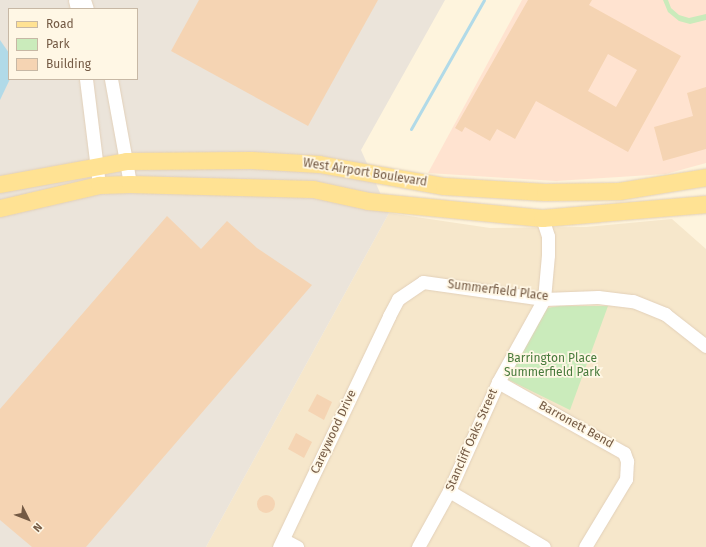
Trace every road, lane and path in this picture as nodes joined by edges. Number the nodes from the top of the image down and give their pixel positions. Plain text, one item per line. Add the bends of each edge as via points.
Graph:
1 (86, 80) edge
2 (111, 80) edge
3 (126, 161) junction
4 (96, 164) junction
5 (706, 177) edge
6 (0, 184) edge
7 (130, 184) junction
8 (99, 185) junction
9 (443, 186) junction
10 (544, 192) junction
11 (706, 204) edge
12 (0, 208) edge
13 (440, 208) junction
14 (542, 218) junction
15 (544, 299) junction
16 (389, 316) joint
17 (706, 346) edge
18 (498, 382) junction
19 (449, 491) junction
20 (282, 543) edge
21 (297, 547) edge
22 (418, 547) edge
23 (544, 547) edge
24 (585, 547) edge

1 - 4 street
2 - 3 street
3 - 4 main road, West Airport Boulevard
3 - 7 street
3 - 9 main road, West Airport Boulevard via 251,160 320,164
4 - 6 main road, West Airport Boulevard
4 - 8 street
5 - 10 main road, West Airport Boulevard via 618,190
7 - 8 main road, West Airport Boulevard
7 - 13 main road, West Airport Boulevard via 313,190 368,200
8 - 12 main road, West Airport Boulevard
9 - 10 main road, West Airport Boulevard
9 - 13 main road
10 - 14 main road
11 - 14 main road, West Airport Boulevard
13 - 14 main road, West Airport Boulevard
14 - 15 street, Stancliff Oaks Street via 548,236
15 - 16 street, Summerfield Place via 423,282 398,299
15 - 17 street, Summerfield Place via 598,297 633,301 666,314
15 - 18 street, Stancliff Oaks Street
16 - 20 street, Careywood Drive
18 - 19 street, Stancliff Oaks Street
18 - 24 street, Barronett Bend via 624,453 627,461 626,479
19 - 22 street, Stancliff Oaks Street
19 - 23 street
20 - 21 street

